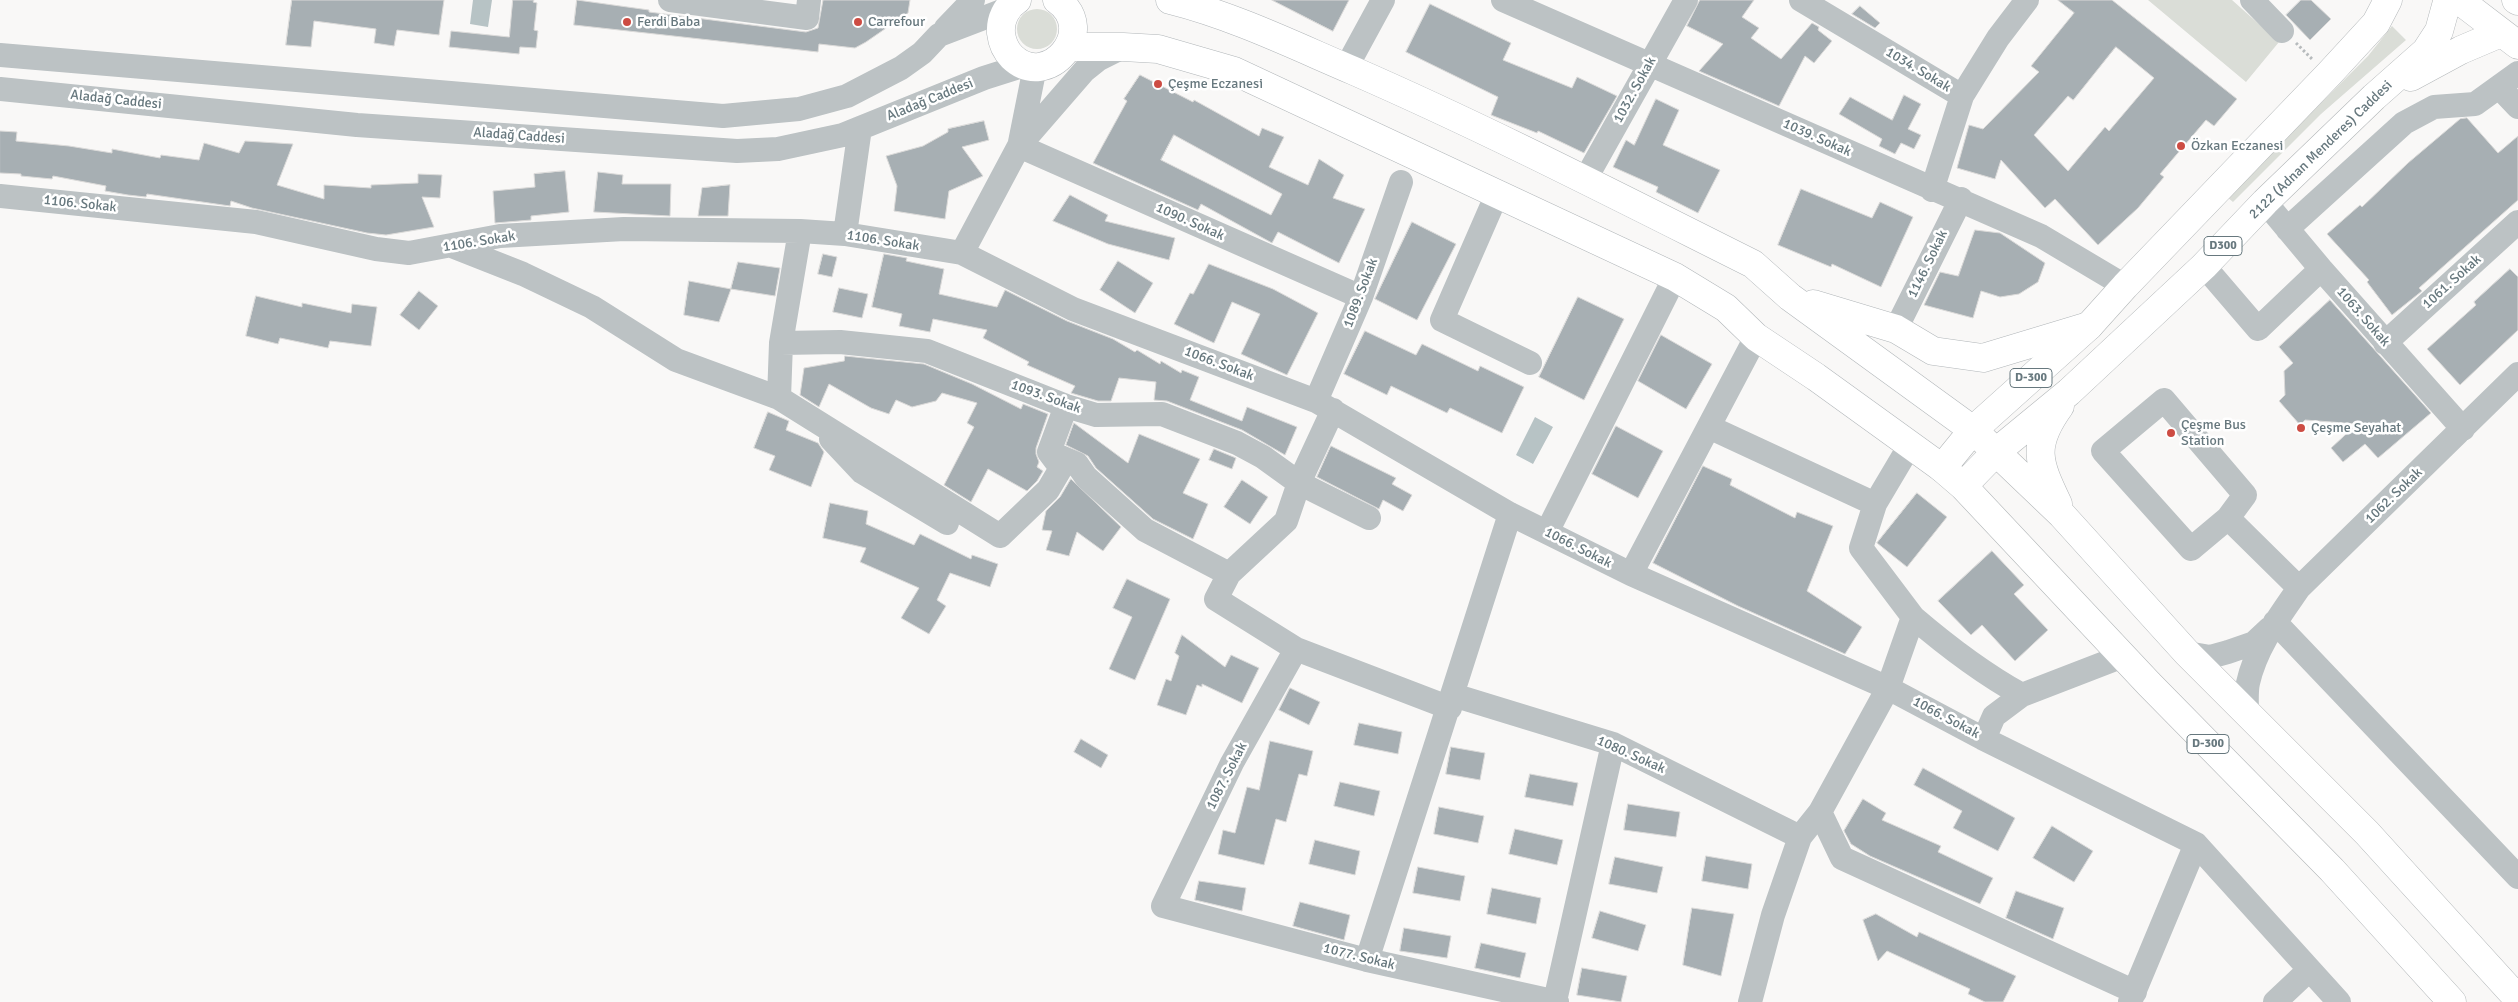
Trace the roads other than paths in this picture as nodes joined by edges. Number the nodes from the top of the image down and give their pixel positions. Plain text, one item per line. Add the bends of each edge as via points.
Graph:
1 (670, 0) edge
2 (809, 0) edge
3 (972, 0) edge
4 (1170, 0) edge
5 (1383, 0) edge
6 (1503, 0) edge
7 (1686, 0) edge
8 (1801, 0) edge
9 (2027, 0) edge
10 (2252, 0) edge
11 (2388, 0) edge
12 (2447, 0) edge
13 (1063, 1) edge
14 (1013, 3) edge
15 (1210, 7) edge
16 (2282, 31) road end
17 (939, 35) junction
18 (2510, 39) edge
19 (1123, 47) junction
20 (1066, 51) junction
21 (0, 55) edge
22 (1650, 64) junction
23 (1030, 66) junction
24 (1346, 68) junction
25 (2518, 73) edge
26 (2499, 87) junction
27 (0, 88) edge
28 (377, 88) junction
29 (1962, 96) junction
30 (2374, 97) junction
31 (2518, 107) edge
32 (1046, 115) junction
33 (371, 126) junction
34 (860, 128) junction
35 (1019, 146) junction
36 (1585, 180) junction
37 (1401, 182) dead end
38 (1932, 190) junction
39 (1497, 194) junction
40 (0, 196) edge
41 (1961, 199) junction
42 (2265, 202) junction
43 (2518, 222) edge
44 (2287, 229) junction
45 (800, 232) junction
46 (845, 234) junction
47 (452, 246) junction
48 (962, 253) junction
49 (2204, 266) junction
50 (2321, 269) junction
51 (1675, 277) junction
52 (2124, 286) junction
53 (1361, 297) junction
54 (1790, 297) junction
55 (2089, 326) junction
56 (1896, 329) junction
57 (1756, 337) junction
58 (2385, 342) junction
59 (781, 344) junction
60 (1530, 363) dead end
61 (2518, 374) edge
62 (2069, 392) junction
63 (779, 398) junction
64 (1066, 406) junction
65 (1325, 406) junction
66 (819, 423) junction
67 (1709, 428) junction
68 (2464, 429) junction
69 (1973, 430) junction
70 (1910, 445) junction
71 (1050, 452) junction
72 (1996, 452) junction
73 (1942, 468) junction
74 (1299, 483) junction
75 (1963, 486) junction
76 (1875, 504) junction
77 (1510, 514) junction
78 (2062, 514) junction
79 (1369, 518) dead end
80 (2228, 518) junction
81 (947, 523) dead end
82 (1547, 532) junction
83 (1228, 574) junction
84 (1631, 574) junction
85 (2299, 588) junction
86 (1913, 616) junction
87 (2275, 622) junction
88 (1296, 649) junction
89 (2187, 653) junction
90 (2122, 656) junction
91 (1888, 688) junction
92 (2022, 695) junction
93 (1451, 701) junction
94 (2246, 714) junction
95 (1984, 739) junction
96 (1613, 744) junction
97 (1820, 812) junction
98 (1800, 837) junction
99 (2196, 844) junction
100 (2518, 877) edge
101 (1163, 906) joint
102 (1368, 960) junction
103 (2309, 970) junction
104 (2133, 997) edge
105 (2282, 999) edge
106 (2518, 999) edge
107 (1556, 1002) edge
108 (1750, 1002) edge
109 (2339, 1002) edge
110 (2452, 1002) edge

1 - 2 street via 807,18
3 - 17 street
4 - 15 main road
5 - 24 street
6 - 22 street, 1039. Sokak
7 - 22 street, 1032. Sokak
8 - 29 street, 1034. Sokak
9 - 29 street, 1034. Sokak via 1998,38
10 - 16 street
11 - 52 main road via 2376,22 2329,74
12 - 18 main road
12 - 30 main road, 2122 (Adnan Menderes) Caddesi / D300 via 2439,31 2426,51
13 - 20 main road via 1072,24 1072,40
14 - 17 street
14 - 23 main road via 1002,20 1002,42 1011,56
15 - 24 main road
17 - 28 street via 922,53 867,87 827,103 781,112 723,116
18 - 30 main road via 2461,50
19 - 20 main road
19 - 32 street via 1084,71
19 - 39 main road via 1158,49 1234,71
20 - 23 main road via 1045,66
20 - 32 street
21 - 28 street
22 - 36 street, 1032. Sokak
22 - 38 street, 1039. Sokak
23 - 34 street, Aladağ Caddesi via 984,78
23 - 35 street
24 - 36 main road via 1435,106
25 - 26 street
26 - 31 street
26 - 44 street via 2475,104 2434,107 2404,123
27 - 33 street, Aladağ Caddesi
28 - 33 street
29 - 38 street
30 - 42 main road, 2122 (Adnan Menderes) Caddesi / D300
32 - 35 street
33 - 34 street, Aladağ Caddesi via 737,150 778,149 843,135
34 - 46 street
35 - 48 street
35 - 53 street, 1090. Sokak
36 - 54 main road via 1754,264
37 - 53 street, 1089. Sokak
38 - 41 street, 1039. Sokak
39 - 51 main road
39 - 60 street via 1442,320
40 - 47 street, 1106. Sokak via 256,222 376,250 409,254
41 - 52 street, 1039. Sokak via 2041,236
41 - 56 street, 1146. Sokak
42 - 44 street, 1063. Sokak
42 - 49 main road, 2122 (Adnan Menderes) Caddesi / D300
43 - 58 street, 1061. Sokak
44 - 50 street, 1063. Sokak
45 - 46 street, 1106. Sokak
45 - 47 street, 1106. Sokak via 624,229 500,236
45 - 59 street
46 - 48 street, 1106. Sokak
47 - 63 street via 523,274 592,307 676,360
48 - 65 street, 1066. Sokak via 1073,309
49 - 50 street via 2258,329
49 - 62 main road, 2122 (Adnan Menderes) Caddesi / D300
50 - 58 street, 1063. Sokak
51 - 57 main road via 1726,308
51 - 82 street
52 - 55 main road
53 - 65 street, 1089. Sokak
54 - 56 main road
54 - 69 main road
55 - 56 main road via 1983,358 1933,351
55 - 69 main road, D-300
57 - 67 street
57 - 70 main road
58 - 68 street, 1063. Sokak
59 - 63 street
59 - 64 street, 1093. Sokak via 840,342 927,351
61 - 68 street, 1062. Sokak
62 - 72 main road
62 - 78 main road, D-300 via 2045,426 2040,448 2043,474
63 - 66 street
64 - 71 street
64 - 74 street, 1093. Sokak via 1096,415 1162,414 1237,443 1264,457
65 - 74 street, 1089. Sokak
65 - 77 street, 1066. Sokak
66 - 71 street via 1000,536 1048,490 1061,468
66 - 81 street via 862,472
67 - 76 street
67 - 84 street
68 - 85 street, 1062. Sokak
69 - 72 main road
69 - 73 main road, D-300
70 - 73 main road
70 - 76 street
71 - 83 street via 1077,464 1145,530
72 - 75 main road
72 - 78 main road
73 - 75 main road, D-300
74 - 79 street, 1093. Sokak
74 - 83 street, 1089. Sokak via 1286,521
75 - 90 main road, D-300
76 - 86 street via 1861,548
77 - 82 street, 1066. Sokak
77 - 93 street
78 - 89 main road, D-300
80 - 80 street via 2192,549 2103,451 2164,400 2245,495
80 - 85 street
82 - 84 street, 1066. Sokak
83 - 88 street via 1216,599
84 - 91 street, 1066. Sokak
85 - 87 street, 1062. Sokak
86 - 91 street
86 - 92 street via 1986,676
87 - 89 street via 2254,643 2210,657
87 - 94 street via 2248,683
87 - 100 street
88 - 93 street, 1080. Sokak
88 - 101 street, 1087. Sokak via 1232,763
89 - 94 main road, D-300
90 - 92 street
90 - 110 main road, D-300 via 2332,870
91 - 95 street, 1066. Sokak
91 - 97 street
92 - 95 street via 1994,716
93 - 96 street, 1080. Sokak
93 - 102 street
94 - 106 main road, D-300 via 2367,833
95 - 99 street, 1066. Sokak
96 - 98 street, 1080. Sokak
96 - 107 street
97 - 98 street
97 - 104 street via 1842,858
98 - 108 street via 1773,915
99 - 103 street
99 - 104 street
101 - 102 street, 1077. Sokak
102 - 107 street, 1077. Sokak
103 - 105 street
103 - 109 street

